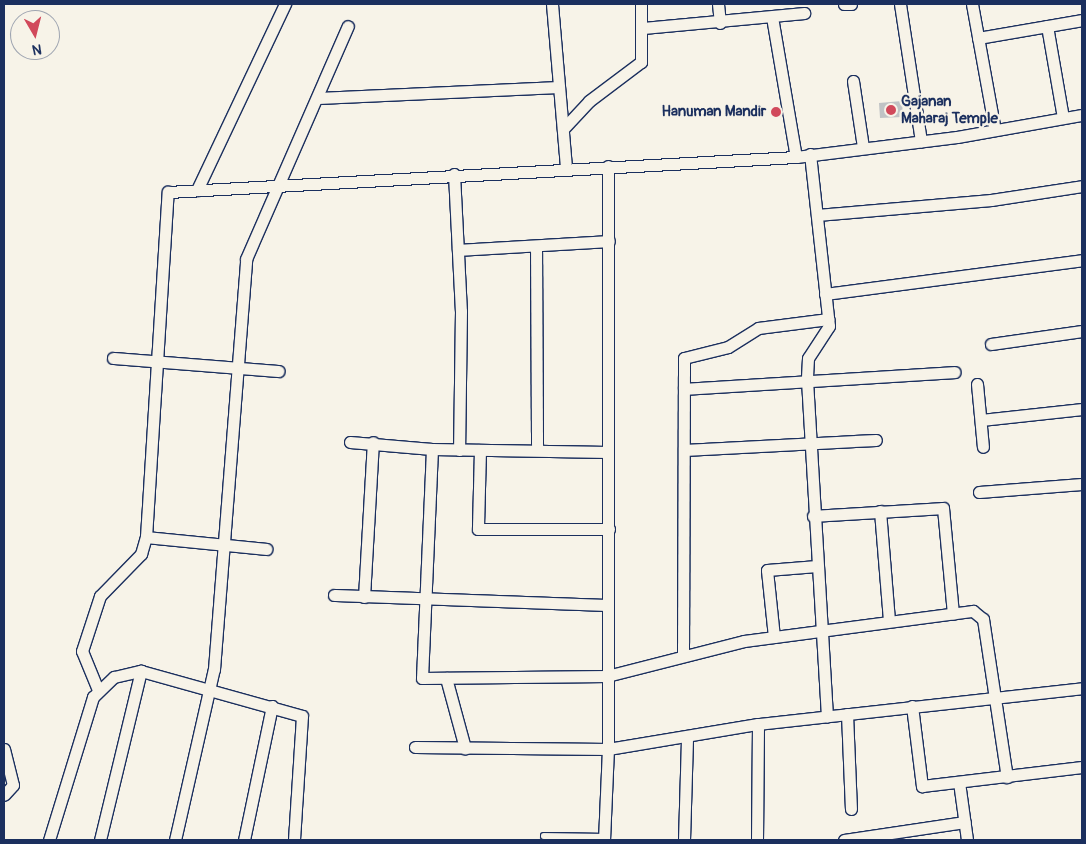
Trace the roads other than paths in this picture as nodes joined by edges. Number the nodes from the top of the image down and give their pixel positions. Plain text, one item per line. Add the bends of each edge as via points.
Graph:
1 (285, 4) edge
2 (552, 4) edge
3 (641, 4) edge
4 (718, 4) edge
5 (844, 4) edge
6 (851, 4) edge
7 (900, 4) edge
8 (972, 4) edge
9 (804, 13) dead end
10 (772, 17) junction
11 (1082, 20) edge
12 (720, 23) junction
13 (348, 26) dead end
14 (1047, 26) junction
15 (643, 28) junction
16 (978, 38) junction
17 (853, 81) dead end
18 (559, 87) junction
19 (318, 98) junction
20 (1082, 115) edge
21 (1063, 118) junction
22 (563, 129) junction
23 (995, 130) junction
24 (921, 141) junction
25 (863, 147) junction
26 (810, 154) junction
27 (796, 156) junction
28 (608, 166) junction
29 (566, 168) junction
30 (454, 174) junction
31 (279, 184) junction
32 (1082, 186) edge
33 (197, 190) junction
34 (817, 215) junction
35 (608, 241) junction
36 (536, 246) junction
37 (458, 250) junction
38 (1082, 260) edge
39 (825, 294) junction
40 (828, 319) junction
41 (1082, 331) edge
42 (991, 344) dead end
43 (113, 358) dead end
44 (158, 362) junction
45 (236, 368) junction
46 (278, 371) dead end
47 (954, 372) dead end
48 (807, 380) junction
49 (977, 384) dead end
50 (684, 389) junction
51 (1082, 409) edge
52 (981, 420) junction
53 (876, 440) dead end
54 (350, 442) dead end
55 (373, 442) junction
56 (808, 443) junction
57 (983, 447) dead end
58 (432, 449) junction
59 (459, 450) junction
60 (480, 450) junction
61 (538, 450) junction
62 (684, 450) junction
63 (608, 452) junction
64 (1082, 484) edge
65 (979, 492) dead end
66 (880, 511) junction
67 (813, 516) junction
68 (609, 529) junction
69 (146, 537) junction
70 (222, 545) junction
71 (266, 548) dead end
72 (817, 566) junction
73 (334, 595) dead end
74 (364, 597) junction
75 (427, 601) junction
76 (608, 605) junction
77 (953, 614) junction
78 (889, 621) junction
79 (822, 631) junction
80 (774, 637) junction
81 (683, 654) junction
82 (141, 671) junction
83 (607, 676) junction
84 (446, 678) junction
85 (1082, 688) edge
86 (210, 689) junction
87 (98, 690) junction
88 (996, 695) junction
89 (272, 706) junction
90 (912, 706) junction
91 (847, 714) junction
92 (827, 716) junction
93 (758, 724) junction
94 (688, 736) junction
95 (415, 747) dead end
96 (466, 748) junction
97 (4, 749) edge
98 (608, 749) junction
99 (1082, 768) edge
100 (1007, 777) junction
101 (959, 782) junction
102 (4, 795) edge
103 (851, 809) dead end
104 (965, 822) junction
105 (544, 836) dead end
106 (904, 836) edge
107 (604, 839) edge
108 (50, 840) edge
109 (100, 840) edge
110 (175, 840) edge
111 (244, 840) edge
112 (294, 840) edge
113 (684, 840) edge
114 (757, 840) edge
115 (844, 840) edge
116 (967, 840) edge

1 - 33 street
2 - 18 street
3 - 15 street
4 - 12 street
5 - 6 street
7 - 24 street
8 - 16 street
9 - 10 street
10 - 12 street
10 - 27 street
11 - 14 street
12 - 15 street
13 - 19 street
14 - 16 street
14 - 21 street
15 - 22 street via 641,62 589,100
16 - 23 street
17 - 25 street
18 - 19 street
18 - 22 street
19 - 31 street
20 - 21 street
21 - 23 street
22 - 29 street
23 - 24 street
24 - 25 street
25 - 26 street
26 - 27 street
26 - 34 street
27 - 28 street
28 - 29 street
28 - 35 street
29 - 30 street
30 - 31 street
30 - 37 street
31 - 33 street
31 - 45 street via 246,259
32 - 34 street via 991,200
33 - 44 street via 168,192
34 - 39 street
35 - 36 street
35 - 63 street
36 - 37 street
36 - 61 street
37 - 59 street
38 - 39 street
39 - 40 street
40 - 48 street via 826,333 808,358
40 - 50 street via 758,328 728,347 688,354 684,358
41 - 42 street
43 - 44 street
44 - 45 street
44 - 69 street
45 - 46 street
45 - 70 street
47 - 48 street
48 - 50 street
48 - 56 street
49 - 52 street
50 - 62 street
51 - 52 street
52 - 57 street
53 - 56 street
54 - 55 street
55 - 58 street
55 - 74 street
56 - 62 street
56 - 67 street
58 - 59 street
58 - 75 street
59 - 60 street
60 - 61 street
60 - 68 street via 478,529
61 - 63 street
62 - 81 street
63 - 68 street
64 - 65 street
66 - 67 street
66 - 77 street via 943,508
66 - 78 street
67 - 72 street
68 - 76 street
69 - 70 street
69 - 87 street via 142,554 102,591 91,624 82,656
70 - 71 street
70 - 86 street
72 - 79 street
72 - 80 street via 767,570
73 - 74 street
74 - 75 street
75 - 76 street
75 - 84 street via 422,678
76 - 83 street
77 - 78 street
77 - 88 street via 973,611 983,618
78 - 79 street
79 - 80 street
79 - 92 street
80 - 81 street
81 - 83 street
82 - 86 street
82 - 87 street via 123,673
82 - 109 street
83 - 84 street
83 - 98 street
84 - 96 street
85 - 88 street
86 - 89 street
86 - 110 street
87 - 108 street
88 - 90 street
88 - 100 street
89 - 111 street
89 - 112 street via 304,718
90 - 91 street
90 - 101 street via 922,786
91 - 92 street
91 - 103 street
92 - 93 street
93 - 94 street
93 - 114 street
94 - 98 street
94 - 113 street
95 - 96 street
96 - 98 street
97 - 102 street via 13,785
98 - 107 street
99 - 100 street
100 - 101 street
101 - 104 street
104 - 106 street
104 - 116 street
105 - 107 lane
106 - 115 street

